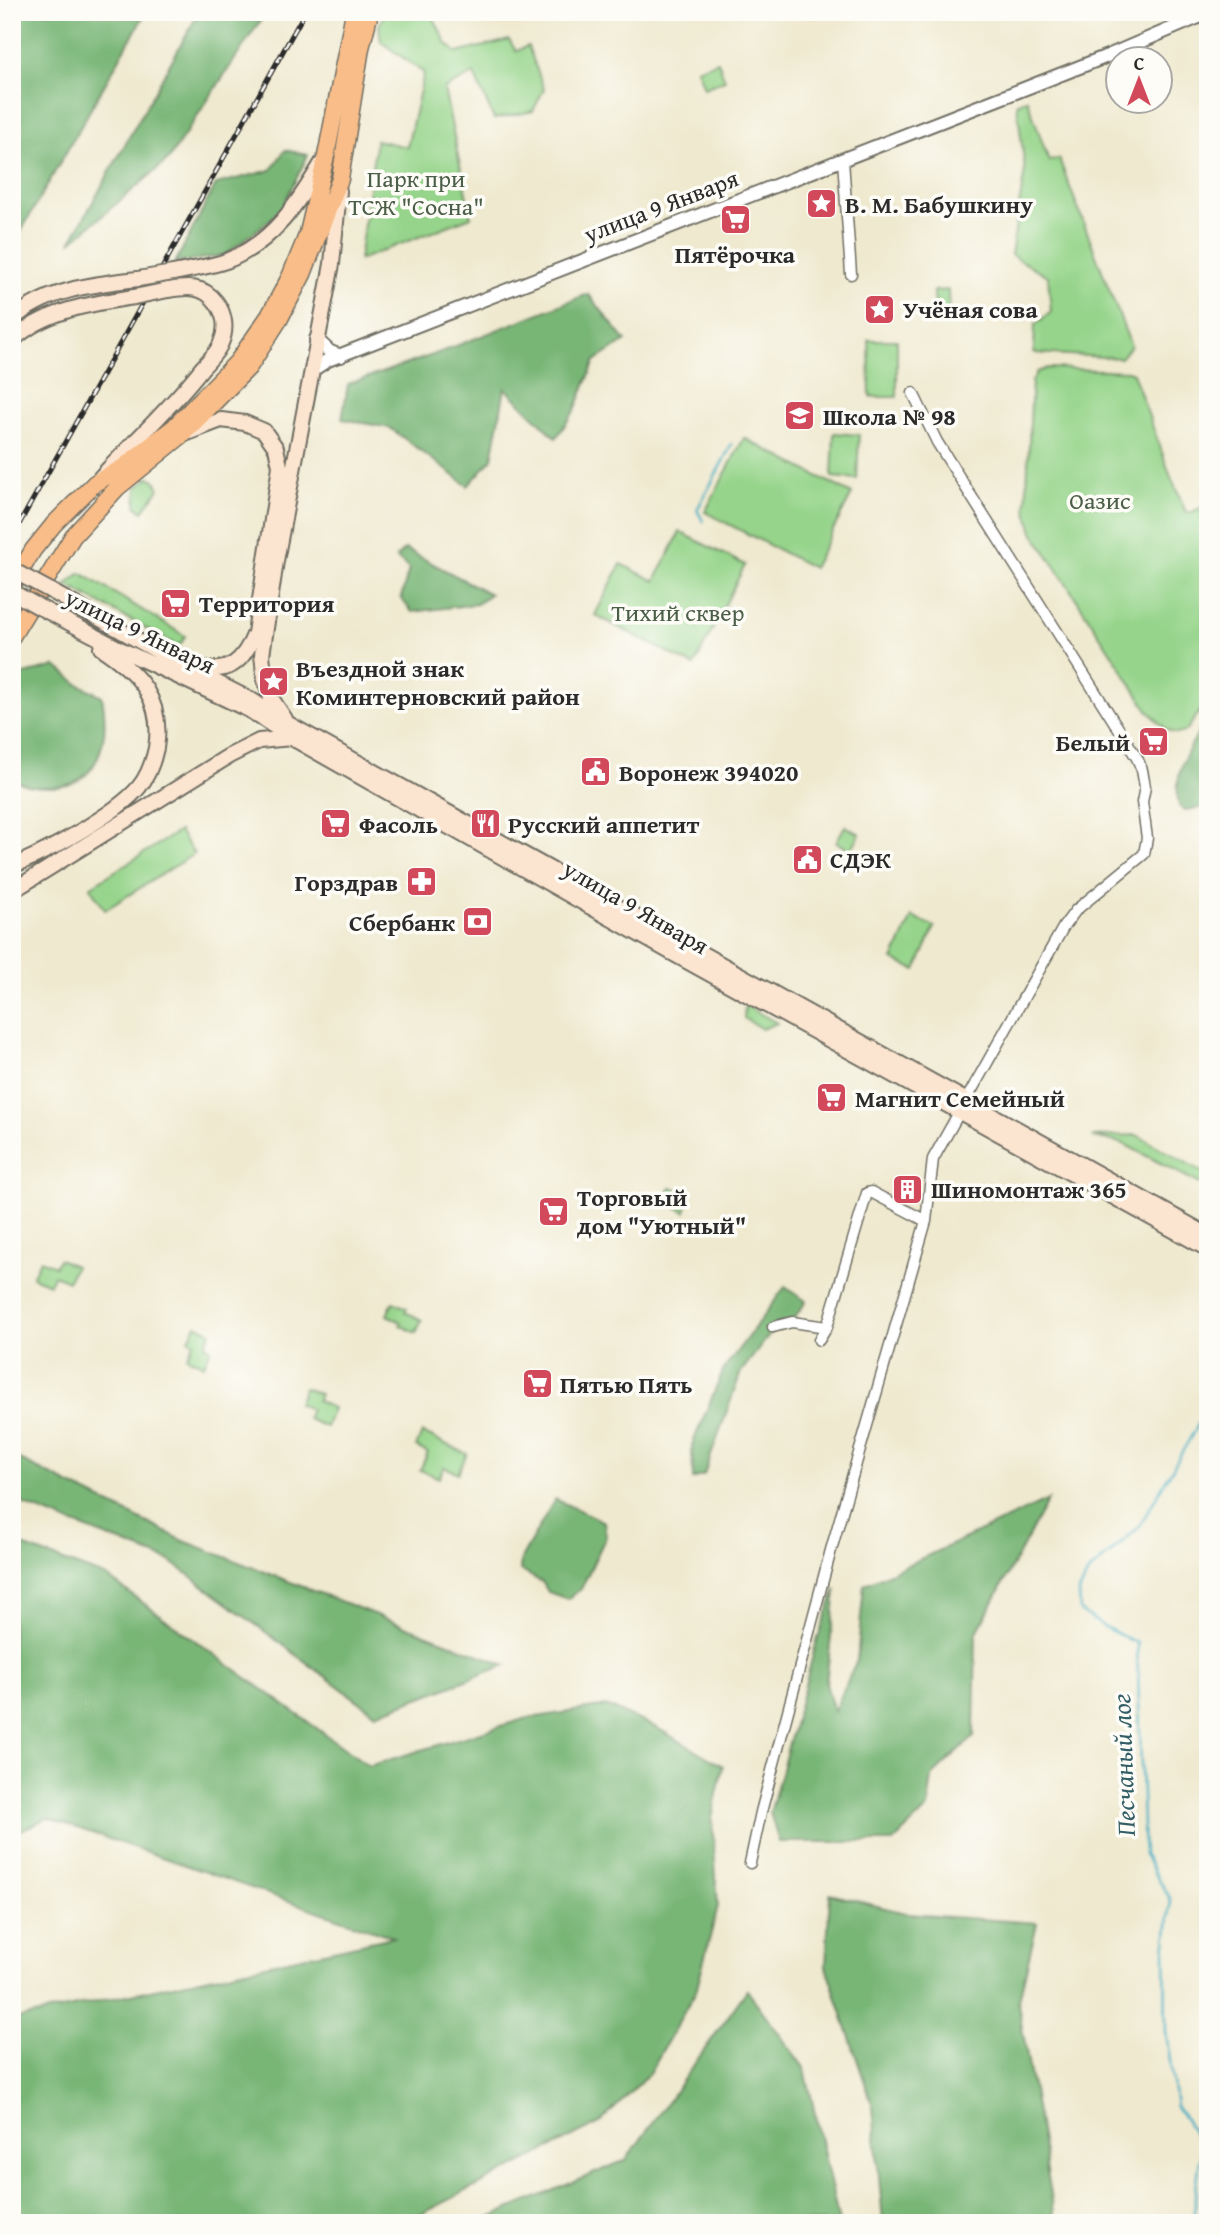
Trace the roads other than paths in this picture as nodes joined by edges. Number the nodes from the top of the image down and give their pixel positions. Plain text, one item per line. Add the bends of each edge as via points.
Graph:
1 (354, 12) edge
2 (370, 12) edge
3 (376, 12) edge
4 (1208, 13) edge
5 (366, 29) junction
6 (326, 156) junction
7 (843, 160) junction
8 (340, 179) junction
9 (851, 274) dead end
10 (12, 320) edge
11 (316, 339) junction
12 (12, 341) edge
13 (341, 356) junction
14 (309, 377) junction
15 (913, 393) dead end
16 (181, 436) junction
17 (95, 483) junction
18 (12, 570) edge
19 (12, 586) edge
20 (12, 592) edge
21 (48, 612) junction
22 (12, 636) edge
23 (178, 663) junction
24 (296, 734) junction
25 (12, 866) edge
26 (12, 891) edge
27 (962, 1106) junction
28 (1058, 1159) junction
29 (926, 1221) junction
30 (1208, 1235) edge
31 (1208, 1249) edge
32 (773, 1327) dead end
33 (827, 1327) junction
34 (819, 1340) dead end
35 (750, 1863) dead end

1 - 6 highway
2 - 5 highway
3 - 5 street
4 - 7 street, улица 9 Января
5 - 8 highway
6 - 10 main road, bridge via 295,207 252,247 227,260 173,273 74,289 44,299
6 - 17 highway via 307,233 290,277 238,361 174,427
7 - 9 street
7 - 13 street, улица 9 Января
8 - 11 main road via 332,264
8 - 16 highway via 303,274 279,320 249,367
11 - 13 street
11 - 14 main road
12 - 17 main road, bridge via 27,327 80,307 168,290 205,290 218,304 225,318 220,345 174,402
13 - 14 street, улица 9 Января via 320,365
14 - 24 main road via 262,655 271,698
15 - 27 street via 944,454 1136,758 1145,787 1144,855 1076,910 1064,926
16 - 22 highway via 117,488 74,536
16 - 23 main road via 221,420 245,423 264,430 276,448 280,466 255,632 248,649 234,664 217,671
17 - 19 highway via 40,541
18 - 23 main road, улица 9 Января, bridge
20 - 21 main road, bridge
21 - 24 main road, улица 9 Января
21 - 25 main road via 133,672 154,706 158,737 147,775 126,799 47,850
23 - 24 main road, улица 9 Января via 253,701
24 - 26 main road via 259,741 229,756
24 - 27 main road, улица 9 Января via 684,960
27 - 28 main road, улица 9 Января
27 - 29 street via 933,1159
28 - 30 main road, улица 9 Января
28 - 31 main road, улица 9 Января
29 - 33 street via 867,1193
29 - 35 street via 831,1550
32 - 33 street via 792,1322
33 - 34 street

